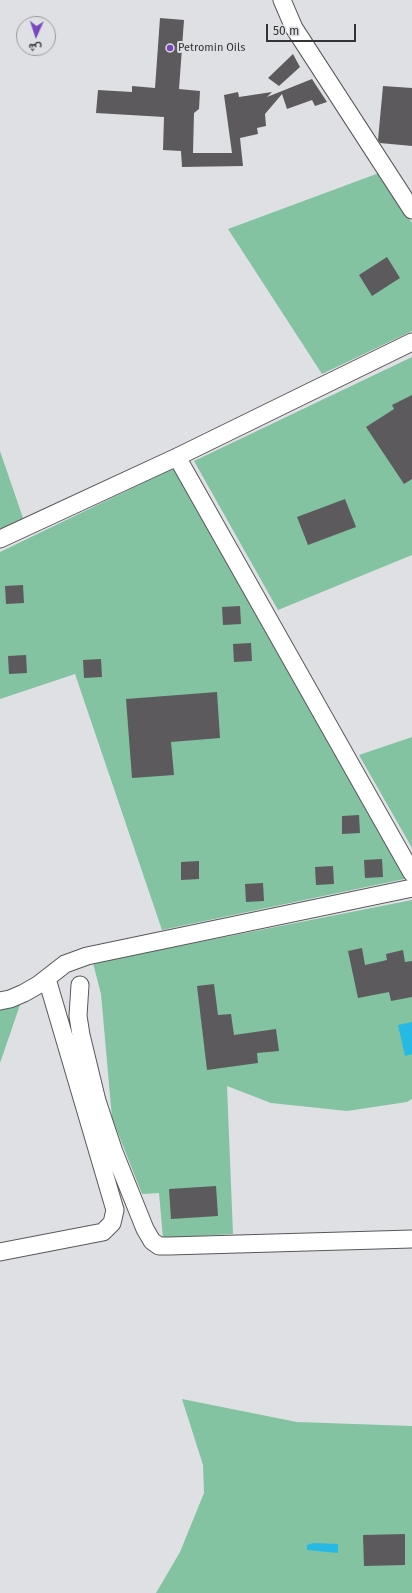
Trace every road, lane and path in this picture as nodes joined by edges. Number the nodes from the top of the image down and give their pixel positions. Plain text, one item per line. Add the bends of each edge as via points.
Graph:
1 (282, 0) edge
2 (412, 210) edge
3 (412, 342) edge
4 (177, 457) junction
5 (0, 539) edge
6 (412, 873) edge
7 (412, 888) edge
8 (47, 978) junction
9 (80, 985) dead end
10 (0, 1001) edge
11 (412, 1239) edge
12 (0, 1252) edge

1 - 2 street via 294,28
3 - 4 street
4 - 5 street
4 - 6 street
7 - 8 street via 87,956 66,964
8 - 10 street via 24,994
8 - 12 street via 115,1210 112,1223 103,1232
9 - 11 street via 78,1016 97,1101 114,1152 145,1230 152,1241 159,1246 169,1246

